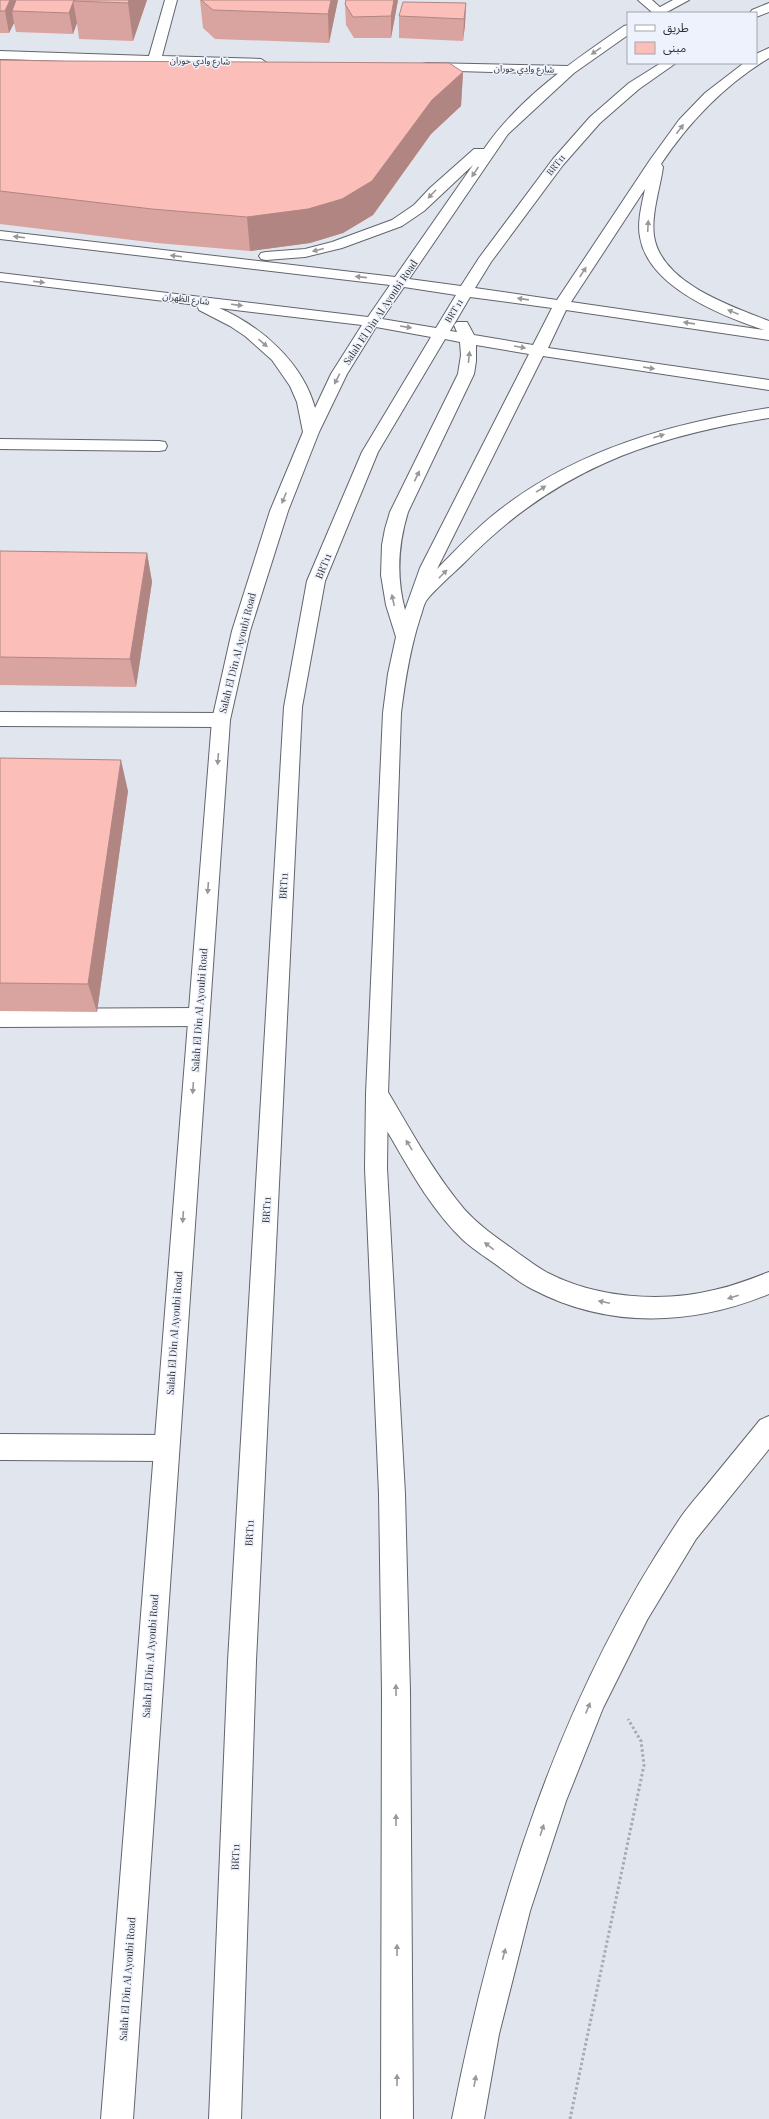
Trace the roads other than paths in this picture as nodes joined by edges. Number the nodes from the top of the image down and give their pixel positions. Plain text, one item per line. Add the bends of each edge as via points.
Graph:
1 (171, 0) edge
2 (644, 0) edge
3 (683, 0) edge
4 (769, 7) edge
5 (657, 12) edge
6 (757, 13) edge
7 (627, 30) edge
8 (769, 52) edge
9 (0, 55) edge
10 (757, 59) edge
11 (154, 60) junction
12 (274, 63) edge
13 (668, 64) edge
14 (751, 64) edge
15 (417, 67) edge
16 (569, 70) junction
17 (503, 131) junction
18 (657, 160) junction
19 (0, 235) edge
20 (215, 260) junction
21 (0, 277) edge
22 (400, 282) junction
23 (467, 290) junction
24 (180, 299) junction
25 (562, 304) junction
26 (453, 313) junction
27 (372, 322) junction
28 (769, 326) edge
29 (441, 333) junction
30 (769, 335) edge
31 (468, 338) junction
32 (539, 351) junction
33 (769, 385) edge
34 (769, 413) edge
35 (311, 432) junction
36 (0, 444) edge
37 (159, 446) dead end
38 (416, 602) junction
39 (405, 637) junction
40 (0, 719) edge
41 (221, 720) junction
42 (198, 1017) junction
43 (0, 1018) edge
44 (377, 1094) junction
45 (769, 1283) edge
46 (769, 1429) edge
47 (0, 1447) edge
48 (166, 1448) junction
49 (117, 2119) edge
50 (225, 2119) edge
51 (397, 2119) edge
52 (468, 2119) edge

1 - 11 main road
2 - 5 main road
3 - 5 main road
4 - 6 main road
7 -> 16 main road, Salah El Din Al Ayoubi Road
8 - 10 main road
9 - 11 main road, شارع وادي حوران
11 - 12 main road, شارع وادي حوران
13 - 23 main road, BRT11 via 634,86 595,120 558,162 484,261
18 -> 14 main road via 684,123 710,96
15 - 16 main road, شارع وادي حوران
16 - 17 main road, Salah El Din Al Ayoubi Road
17 -> 20 main road via 434,191 419,208 397,223 336,246 305,253
17 -> 22 main road, Salah El Din Al Ayoubi Road
25 -> 18 main road
28 -> 18 main road via 708,301 684,288 666,273 653,256 647,238
20 -> 19 main road
22 -> 20 main road
21 -> 24 main road, شارع الظهران
22 - 23 main road
22 - 26 main road via 421,290
22 - 27 main road, Salah El Din Al Ayoubi Road
25 -> 23 main road
23 - 26 main road, BRT 11
24 -> 27 main road, شارع الظهران
24 -> 35 main road via 216,311 247,329 272,351 292,375 305,402
30 -> 25 main road
25 - 32 main road
26 - 29 main road, BRT 11
26 - 31 main road via 462,324
27 -> 29 main road, شارع الظهران
27 -> 35 main road, Salah El Din Al Ayoubi Road via 339,374
29 - 31 main road, شارع الظهران
29 - 50 main road, BRT11 via 370,452 316,581 293,707 242,1661
31 -> 32 main road, شارع الظهران
39 -> 31 main road via 390,585 391,536 466,374 470,362
32 -> 33 main road, شارع الظهران
32 - 38 main road via 444,536
38 -> 34 main road via 502,516 539,490 580,467 669,432
35 -> 41 main road, Salah El Din Al Ayoubi Road via 279,511 253,589 237,645
36 - 37 main road
38 - 39 main road
39 - 44 main road via 392,713
40 - 41 main road
41 -> 42 main road, Salah El Din Al Ayoubi Road
42 - 43 main road
42 -> 48 main road, Salah El Din Al Ayoubi Road
45 -> 44 main road via 715,1303 671,1308 626,1306 582,1297 540,1281 470,1231 442,1199
51 -> 44 main road via 396,1692 389,1397 378,1235
52 -> 46 main road via 484,2034 516,1911 552,1801 592,1700 637,1610 687,1530
47 - 48 main road
48 - 49 main road, Salah El Din Al Ayoubi Road

